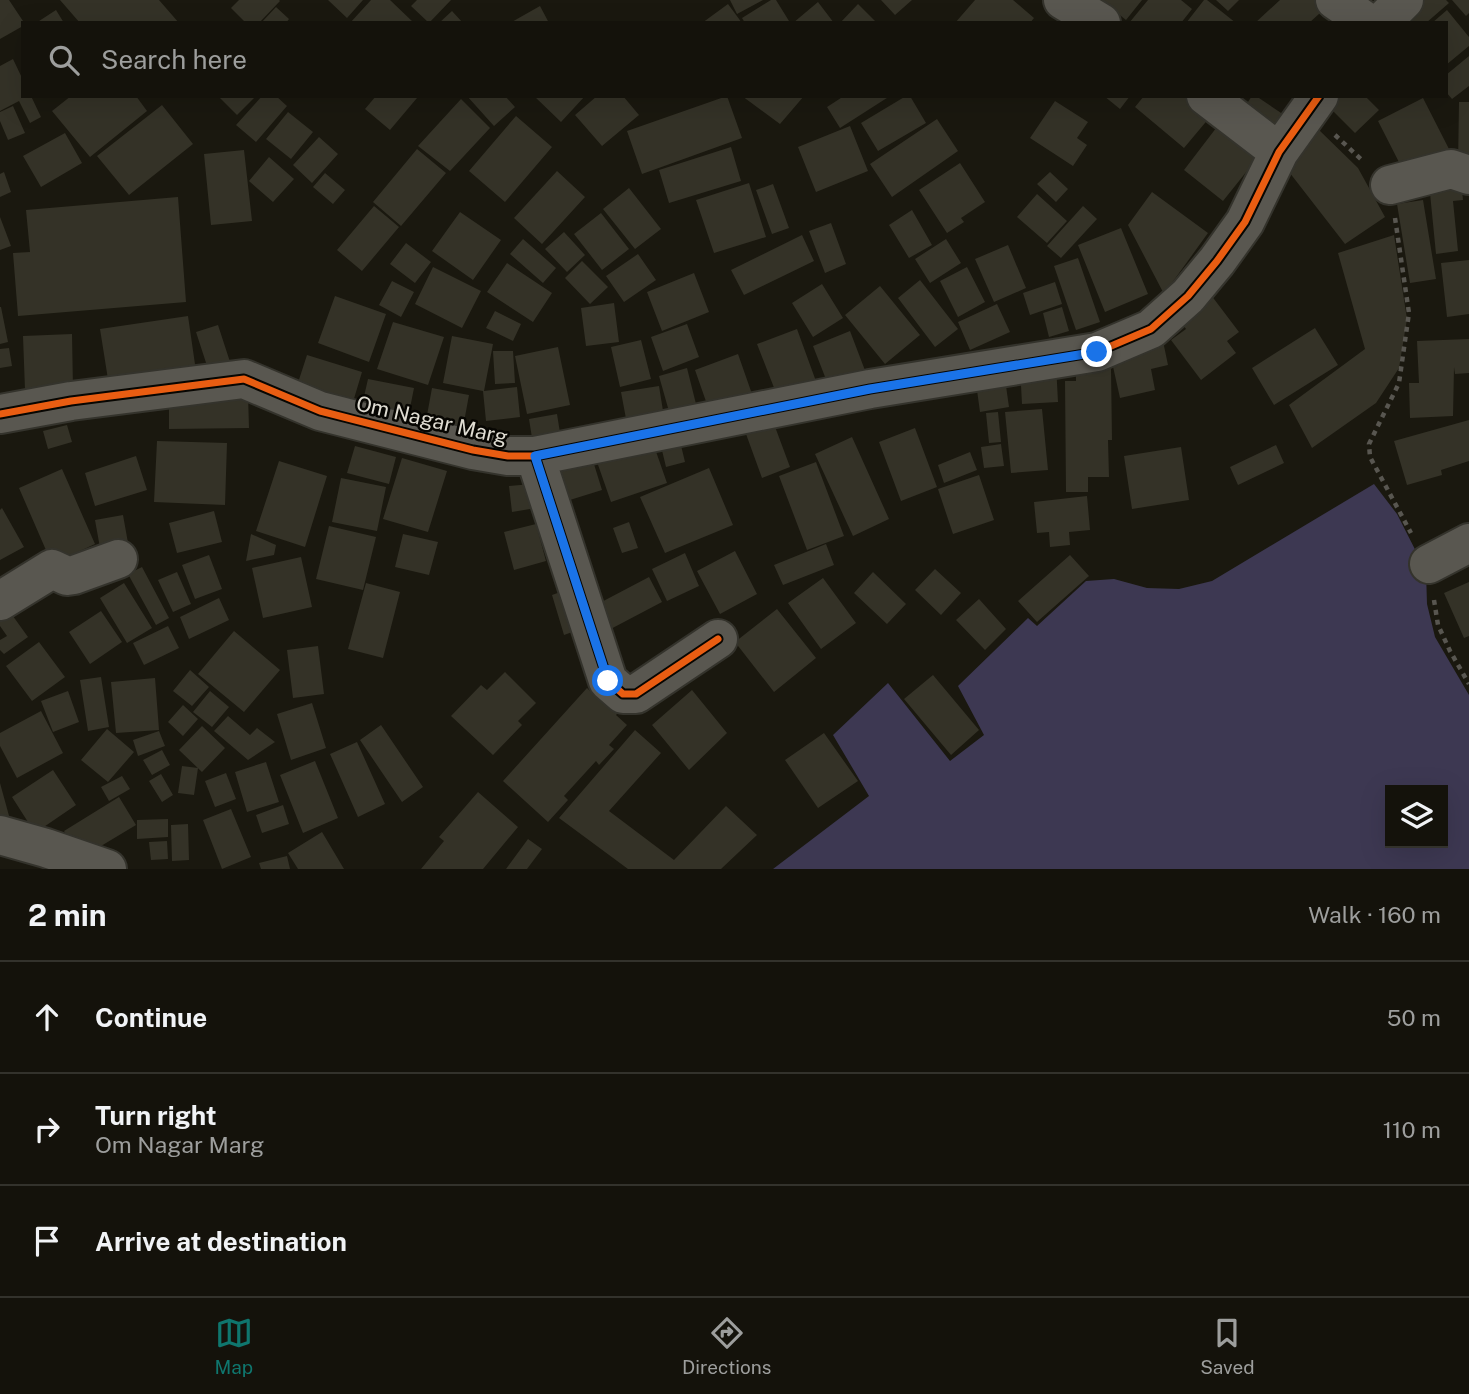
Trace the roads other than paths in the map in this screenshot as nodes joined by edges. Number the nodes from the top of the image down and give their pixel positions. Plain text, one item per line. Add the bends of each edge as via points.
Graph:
1 (1063, 0) edge
2 (1335, 0) edge
3 (1404, 0) edge
4 (1098, 21) edge
5 (1365, 21) edge
6 (1383, 21) edge
7 (1209, 98) edge
8 (1314, 103) edge
9 (1279, 152) junction
10 (1469, 175) edge
11 (1390, 185) road end
12 (0, 414) edge
13 (535, 456) junction
14 (1469, 543) edge
15 (118, 559) dead end
16 (1429, 565) road end
17 (0, 601) edge
18 (718, 639) dead end
19 (0, 835) edge
20 (107, 869) edge

1 - 4 street
2 - 5 street
3 - 6 street
7 - 9 street
8 - 9 street, Om Nagar Marg
9 - 13 street, Om Nagar Marg via 1245,222 1188,296 1152,329 1097,352 870,389
10 - 11 street via 1451,169
12 - 13 street, Om Nagar Marg via 244,379 320,411 472,450
13 - 18 street via 608,681 623,694 636,694
14 - 16 street
15 - 17 street via 74,575 52,569
19 - 20 street

